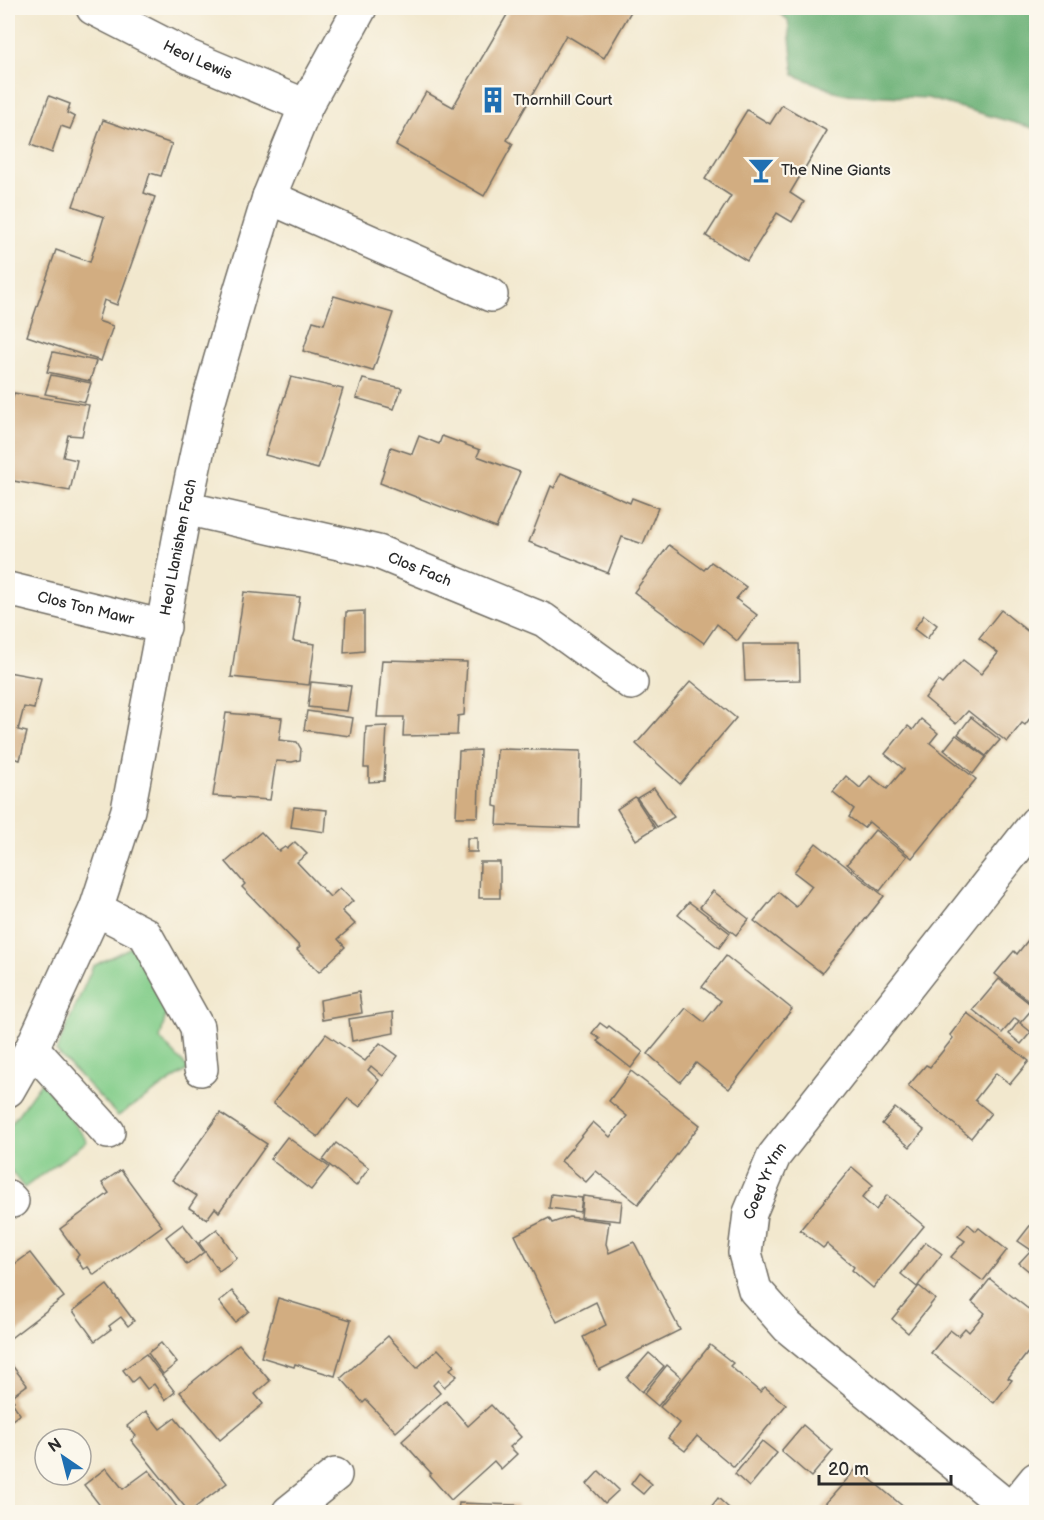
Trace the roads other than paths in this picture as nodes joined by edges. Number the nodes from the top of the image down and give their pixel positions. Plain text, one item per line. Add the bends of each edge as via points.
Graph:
1 (93, 8) edge
2 (360, 8) edge
3 (306, 106) junction
4 (269, 197) junction
5 (491, 295) dead end
6 (185, 508) junction
7 (8, 589) edge
8 (164, 627) junction
9 (631, 683) dead end
10 (1036, 823) edge
11 (96, 909) junction
12 (32, 1048) junction
13 (201, 1069) dead end
14 (8, 1090) edge
15 (108, 1132) dead end
16 (335, 1475) dead end
17 (1036, 1479) edge
18 (1010, 1511) edge
19 (289, 1512) edge

1 - 3 street, Heol Lewis via 188,56
2 - 3 street, Heol Llanishen Fach
3 - 4 street, Heol Llanishen Fach
4 - 5 street
4 - 6 street, Heol Llanishen Fach via 207,407
6 - 8 street, Heol Llanishen Fach
6 - 9 street, Clos Fach via 378,552 544,620
7 - 8 street, Clos Ton Mawr
8 - 11 street, Heol Llanishen Fach via 128,810
10 - 18 street, Coed Yr Ynn via 774,1156 750,1214 745,1253 754,1290 788,1327
11 - 12 street, Heol Llanishen Fach
11 - 13 street via 145,934 197,1027
12 - 14 street, Heol Llanishen Fach
12 - 15 street
16 - 19 street
17 - 18 street

